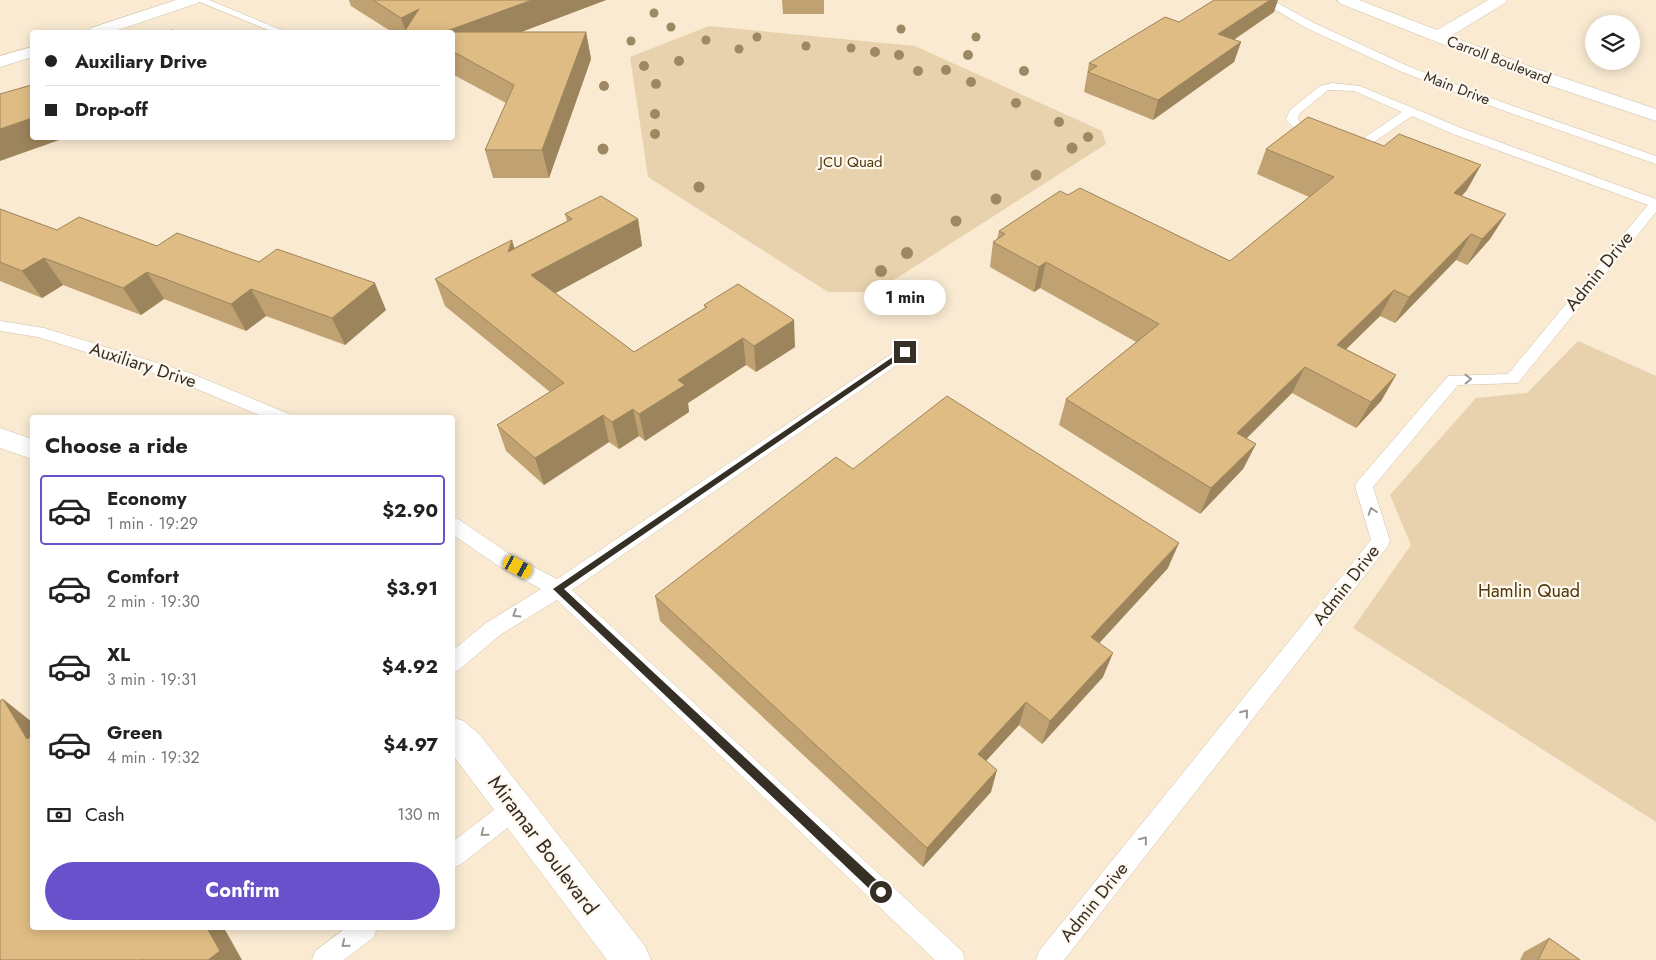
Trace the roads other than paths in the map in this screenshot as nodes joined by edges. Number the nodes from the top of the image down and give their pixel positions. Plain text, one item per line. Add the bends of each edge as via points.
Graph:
1 (192, 0) edge
2 (200, 0) edge
3 (1264, 0) edge
4 (1345, 0) edge
5 (1499, 0) edge
6 (103, 30) edge
7 (276, 30) edge
8 (1437, 37) junction
9 (30, 53) edge
10 (0, 62) edge
11 (1410, 112) junction
12 (1656, 115) edge
13 (1656, 160) edge
14 (1656, 203) edge
15 (0, 326) edge
16 (905, 352) dead end
17 (275, 415) edge
18 (0, 438) edge
19 (30, 448) edge
20 (455, 526) edge
21 (558, 589) junction
22 (455, 661) edge
23 (455, 735) edge
24 (515, 808) junction
25 (455, 855) edge
26 (362, 930) edge
27 (324, 960) edge
28 (631, 960) edge
29 (954, 960) edge
30 (1048, 960) edge

1 - 6 street
2 - 7 lane
3 - 13 lane, Main Drive via 1377,56 1475,96
4 - 8 street, Carroll Boulevard
5 - 8 street
8 - 12 street, Carroll Boulevard
9 - 10 street
11 - 11 lane via 1356,88 1332,86 1324,88 1294,113 1292,119 1295,124 1316,133 1345,143 1357,143 1367,141
11 - 14 lane
30 -> 14 lane, Admin Drive via 1381,541 1364,486 1454,380 1512,378
15 - 17 lane, Auxiliary Drive via 39,332 184,377
16 - 21 lane
18 - 19 street
20 - 21 lane via 504,560
21 -> 22 lane via 493,629
21 - 29 lane
23 - 24 street, Miramar Boulevard via 468,746
24 -> 25 lane
24 - 28 street, Miramar Boulevard
26 -> 27 lane

